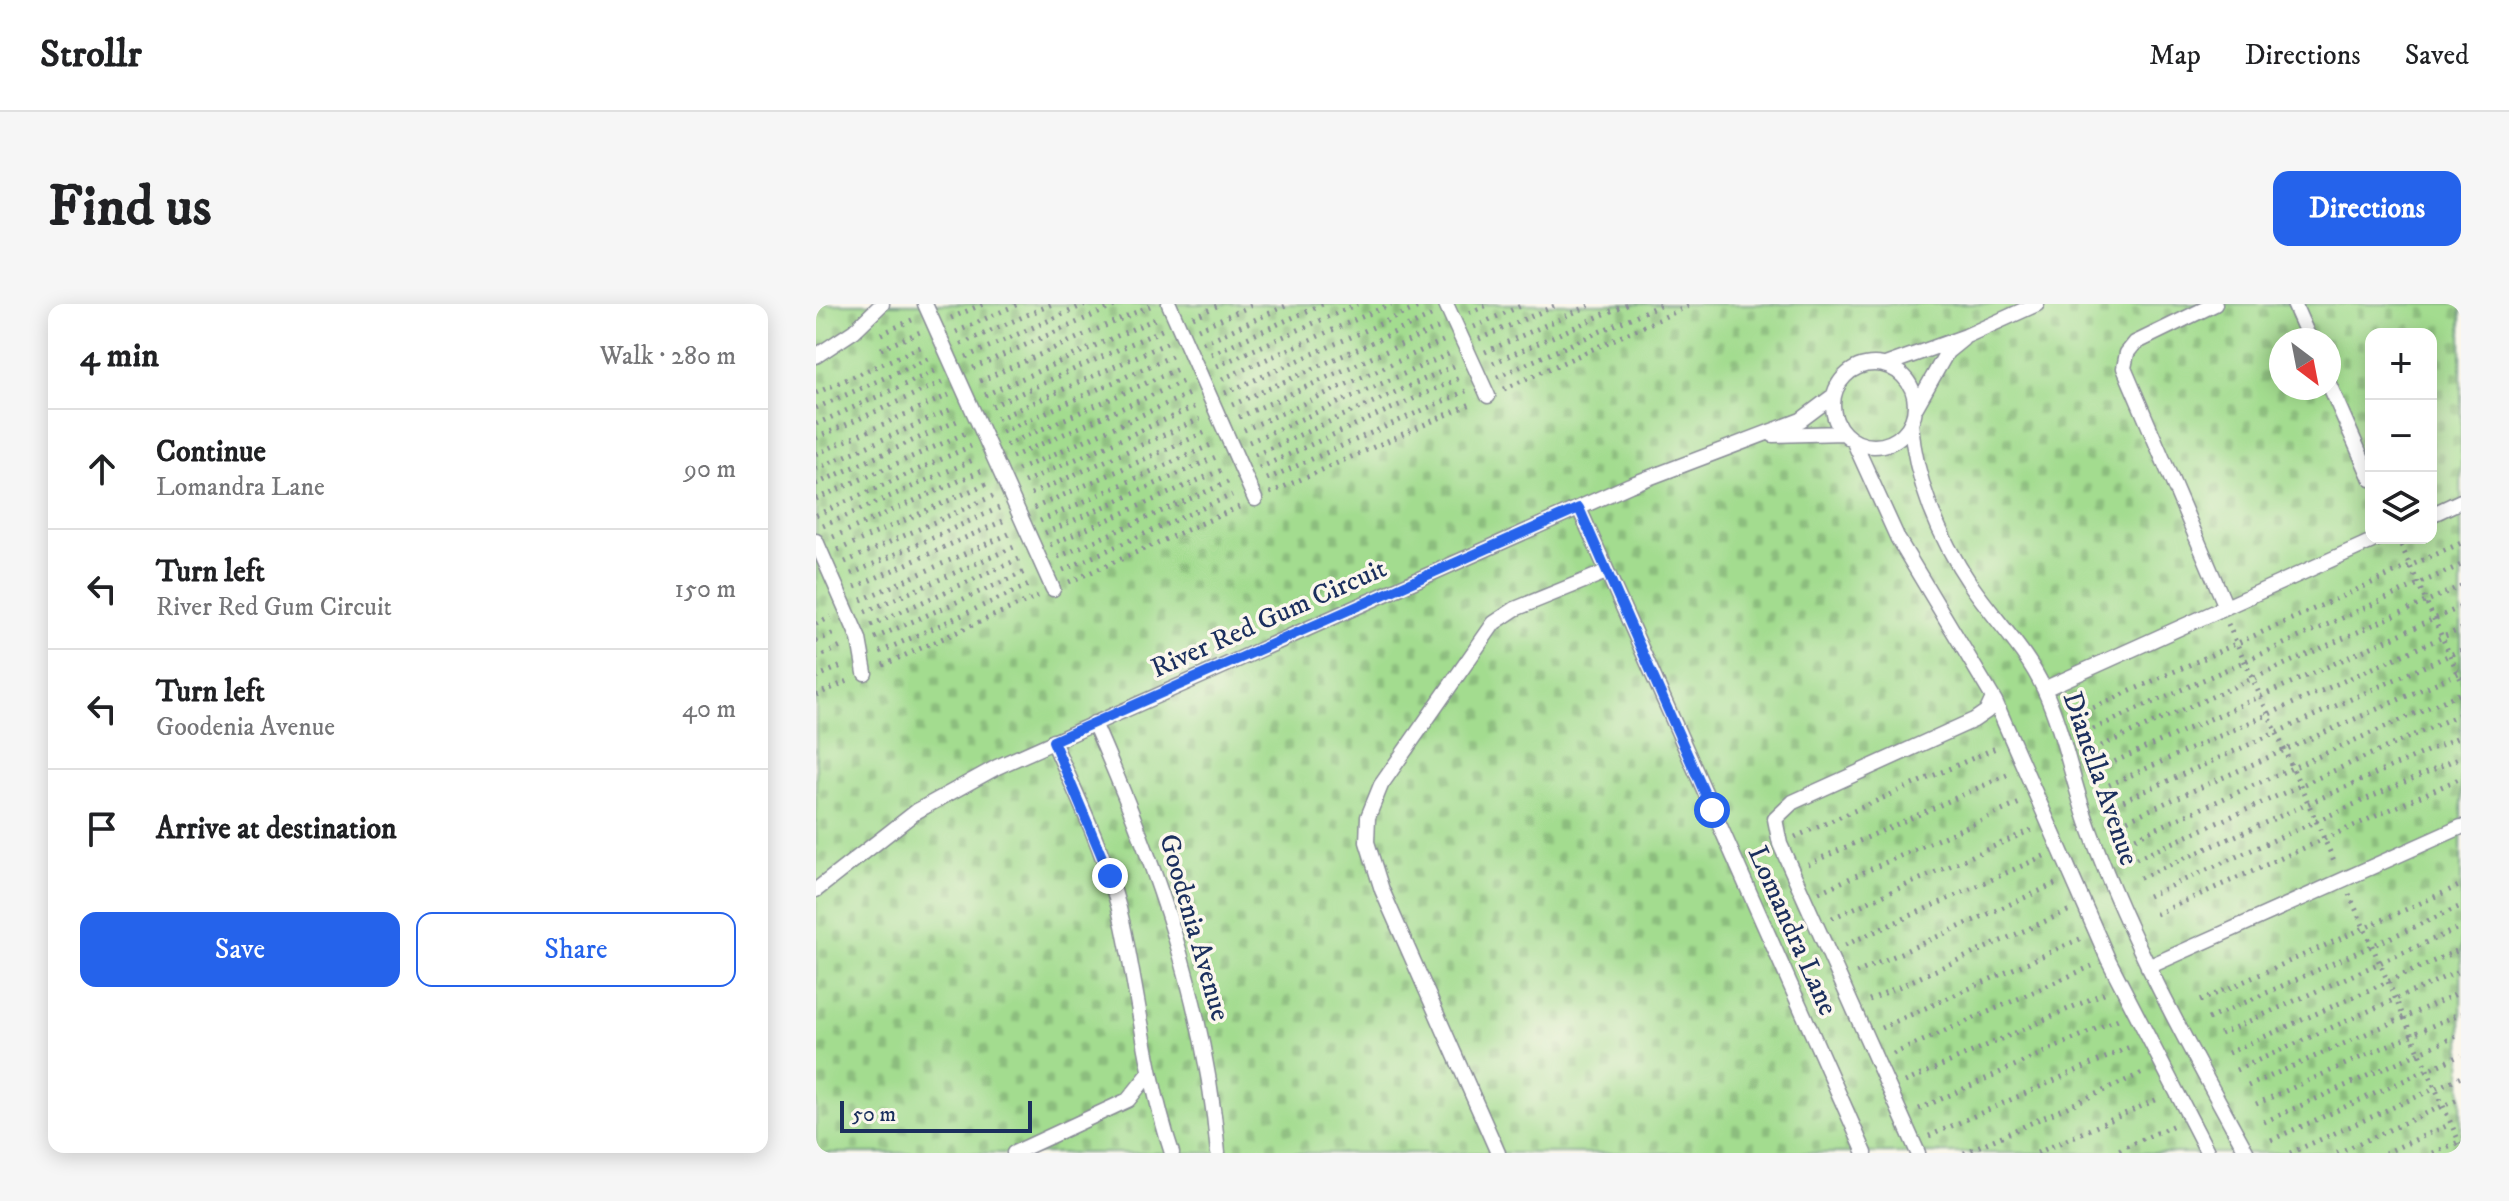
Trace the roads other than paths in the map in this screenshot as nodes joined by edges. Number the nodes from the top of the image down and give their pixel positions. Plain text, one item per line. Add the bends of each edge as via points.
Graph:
1 (882, 304) edge
2 (925, 304) edge
3 (2037, 304) edge
4 (2215, 304) edge
5 (2294, 304) edge
6 (1454, 322) edge
7 (2305, 328) edge
8 (1966, 336) junction
9 (816, 356) edge
10 (1885, 365) junction
11 (1200, 374) edge
12 (1488, 396) road end
13 (1833, 396) junction
14 (2336, 400) edge
15 (1913, 416) junction
16 (1764, 435) junction
17 (1848, 436) junction
18 (2368, 472) edge
19 (1255, 499) road end
20 (2461, 501) edge
21 (1579, 508) junction
22 (2437, 512) edge
23 (2366, 544) edge
24 (830, 571) edge
25 (1606, 572) junction
26 (1053, 589) road end
27 (2226, 607) junction
28 (865, 673) road end
29 (2044, 689) junction
30 (1993, 698) junction
31 (1094, 723) junction
32 (1053, 741) junction
33 (2461, 827) edge
34 (816, 890) edge
35 (2148, 967) junction
36 (1149, 1074) junction
37 (1916, 1148) edge
38 (1014, 1153) edge
39 (1172, 1153) edge
40 (1218, 1153) edge
41 (1498, 1153) edge
42 (1865, 1153) edge
43 (2208, 1153) edge
44 (2247, 1153) edge

1 - 9 lane
2 - 26 lane
3 - 8 lane
4 - 27 lane via 2135,343 2124,368
5 - 7 lane
6 - 12 lane
8 - 10 lane
8 - 15 lane via 1947,352
10 - 13 lane via 1857,367 1846,374
10 - 15 lane via 1908,381
11 - 19 lane
13 - 16 lane via 1801,420
13 - 17 lane via 1836,422
14 - 18 lane
15 - 17 lane via 1891,442 1865,445
15 - 29 lane, Dianella Avenue via 1922,486 1955,558
16 - 17 lane
16 - 21 lane, River Red Gum Circuit via 1681,463
17 - 30 lane via 1898,539
20 - 22 lane
21 - 25 lane, Lomandra Lane
21 - 31 lane, River Red Gum Circuit
23 - 27 lane
24 - 28 lane via 859,639
25 - 41 lane via 1515,609 1494,623 1381,785 1368,817 1367,842 1382,890
25 - 42 lane, Lomandra Lane
27 - 29 lane
29 - 35 lane, Dianella Avenue via 2091,832
30 - 37 lane via 1974,720 1784,808 1775,819 1780,844
30 - 43 lane via 2120,986
31 - 32 lane, River Red Gum Circuit
31 - 40 lane, Goodenia Avenue via 1137,820 1184,957 1213,1098
32 - 34 lane, River Red Gum Circuit via 917,811
32 - 36 lane via 1110,876
33 - 35 lane
35 - 44 lane, Dianella Avenue
36 - 38 lane via 1128,1100
36 - 39 lane

